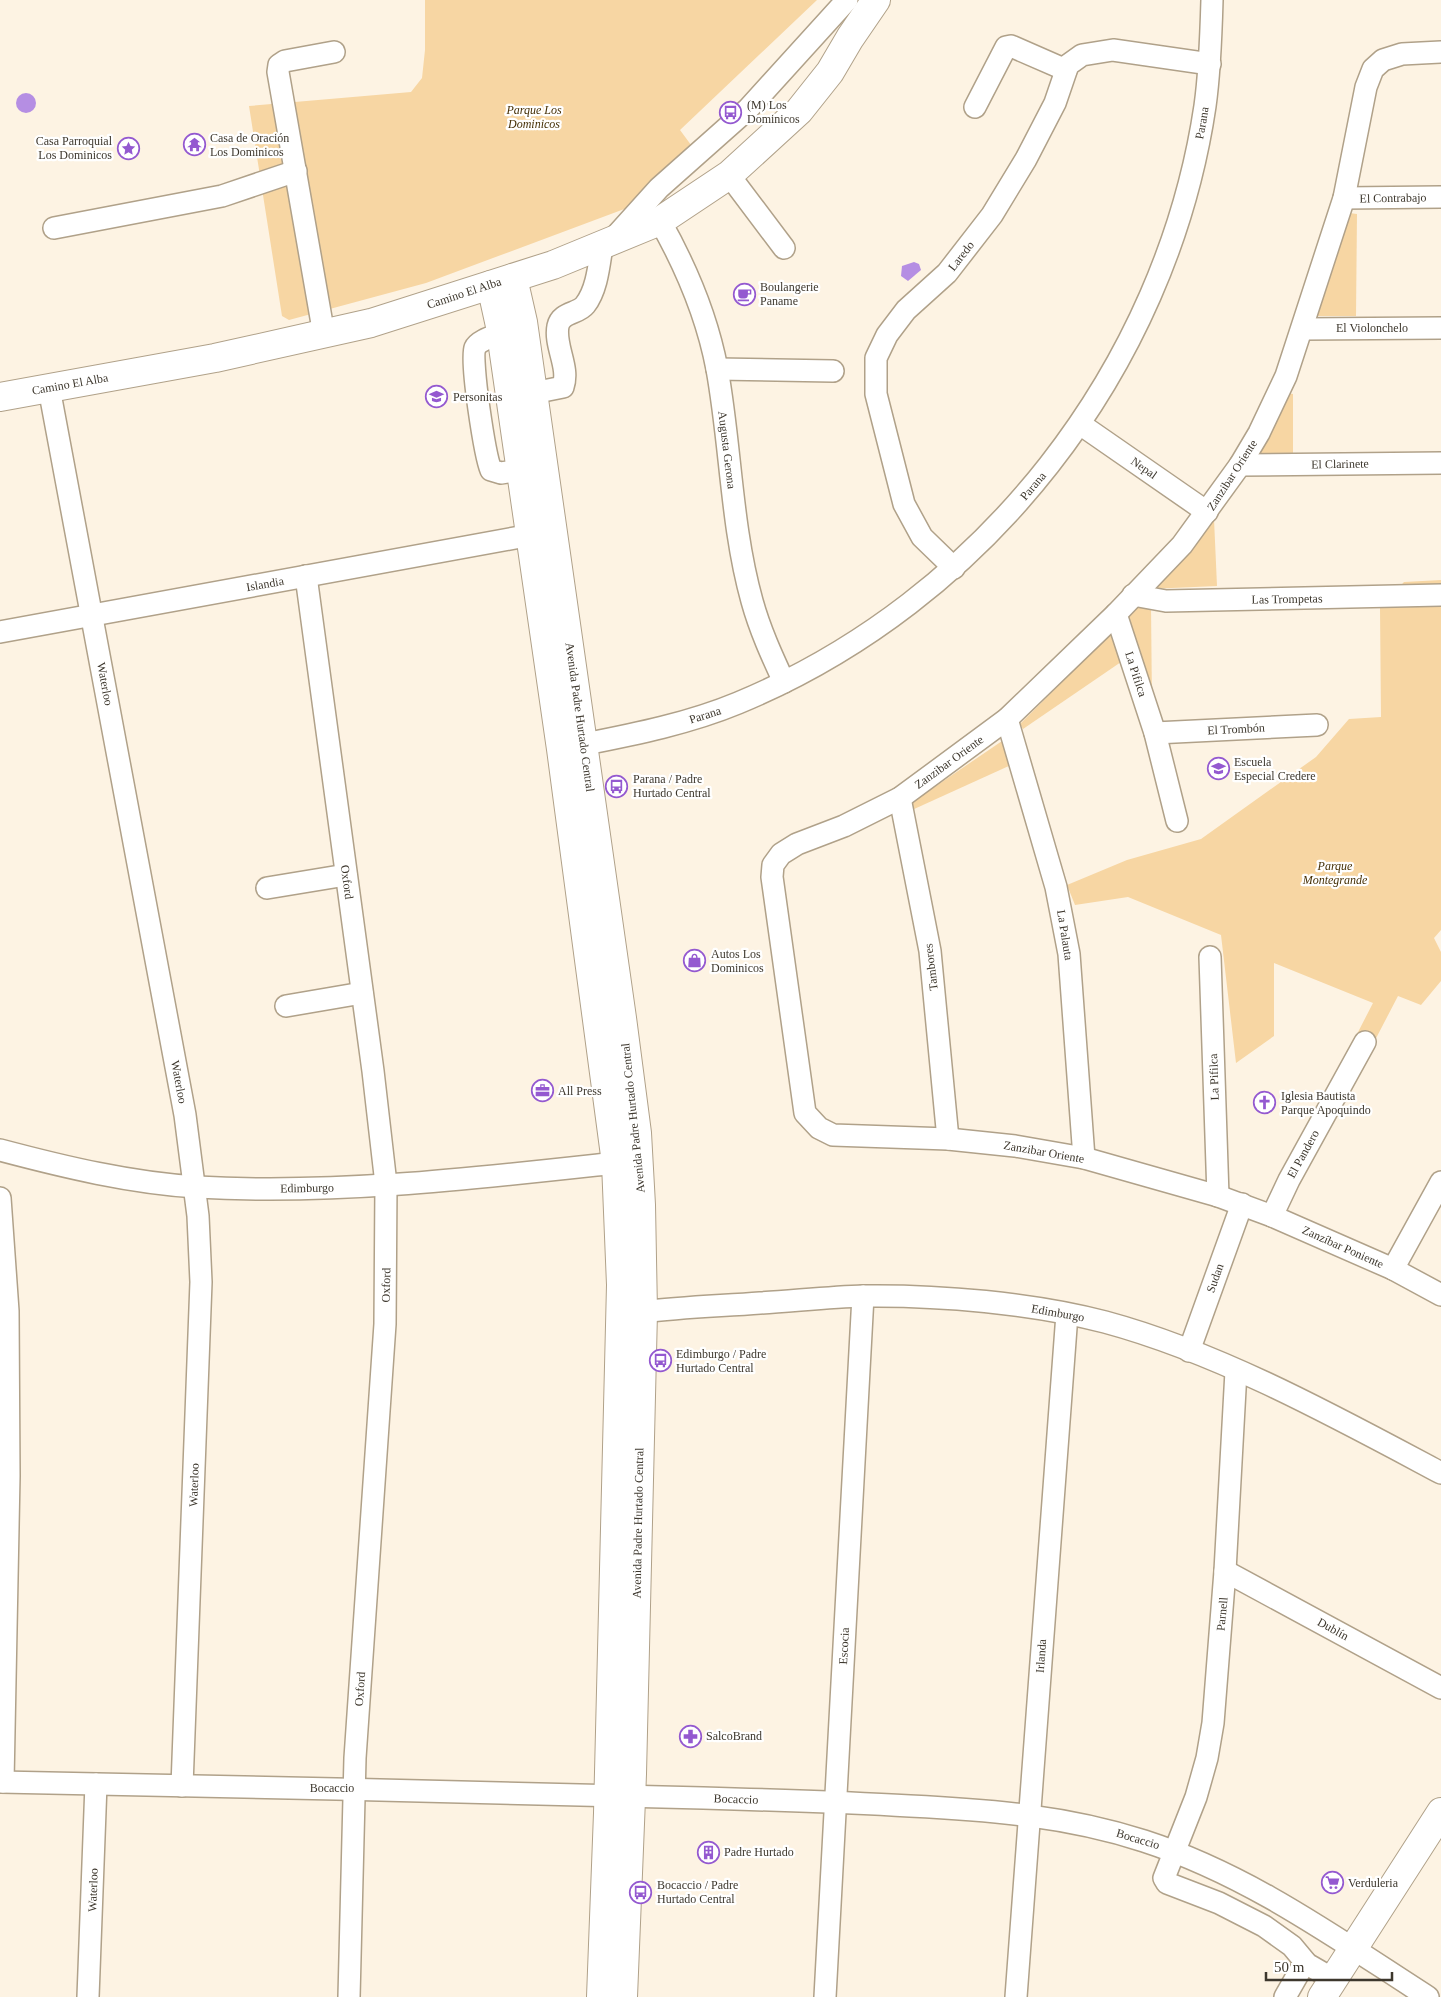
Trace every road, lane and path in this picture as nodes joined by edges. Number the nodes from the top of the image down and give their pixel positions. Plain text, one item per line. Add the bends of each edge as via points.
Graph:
1 (847, 0) edge
2 (856, 0) edge
3 (876, 0) edge
4 (1212, 0) edge
5 (850, 38) junction
6 (334, 52) dead end
7 (1441, 52) edge
8 (1210, 64) junction
9 (1066, 70) junction
10 (975, 107) dead end
11 (296, 171) junction
12 (729, 175) junction
13 (1441, 197) edge
14 (1344, 198) junction
15 (660, 221) junction
16 (54, 228) dead end
17 (605, 245) junction
18 (784, 248) dead end
19 (502, 281) junction
20 (1441, 328) edge
21 (1303, 329) junction
22 (324, 335) junction
23 (717, 369) junction
24 (833, 371) dead end
25 (49, 388) junction
26 (533, 393) junction
27 (0, 397) edge
28 (1080, 424) junction
29 (1441, 463) edge
30 (1240, 465) junction
31 (1207, 512) junction
32 (531, 535) junction
33 (954, 568) junction
34 (306, 576) junction
35 (1441, 595) edge
36 (1133, 596) junction
37 (1116, 614) junction
38 (92, 615) junction
39 (0, 632) edge
40 (784, 682) junction
41 (1007, 719) junction
42 (1317, 725) dead end
43 (1155, 733) junction
44 (584, 744) junction
45 (900, 798) junction
46 (1177, 821) dead end
47 (346, 875) junction
48 (267, 888) dead end
49 (1210, 958) dead end
50 (362, 993) junction
51 (286, 1006) dead end
52 (1365, 1042) dead end
53 (948, 1139) junction
54 (0, 1150) edge
55 (1084, 1158) junction
56 (616, 1163) junction
57 (1441, 1182) edge
58 (386, 1184) junction
59 (195, 1187) junction
60 (1218, 1196) junction
61 (0, 1198) edge
62 (1242, 1204) junction
63 (1272, 1216) junction
64 (1393, 1269) junction
65 (1441, 1295) edge
66 (863, 1296) junction
67 (643, 1312) junction
68 (1067, 1314) junction
69 (1189, 1351) junction
70 (1236, 1372) junction
71 (1441, 1473) edge
72 (1225, 1571) junction
73 (1441, 1688) edge
74 (1, 1782) edge
75 (96, 1784) junction
76 (182, 1786) junction
77 (356, 1788) junction
78 (620, 1796) junction
79 (836, 1802) junction
80 (1441, 1812) edge
81 (1030, 1814) junction
82 (1174, 1851) junction
83 (1354, 1948) junction
84 (1305, 1962) junction
85 (1327, 1988) edge
86 (88, 1997) edge
87 (349, 1997) edge
88 (600, 1997) edge
89 (624, 1997) edge
90 (825, 1997) edge
91 (1016, 1997) edge
92 (1285, 1997) edge
93 (1428, 1997) edge

1 - 17 street via 748,110 659,188
2 - 5 main road, Camino El Alba
3 - 5 main road, Camino El Alba
4 - 8 street, Parana
5 - 12 main road, Camino El Alba via 830,72 799,111
6 - 11 street via 278,65
7 - 14 street, Zanzibar Oriente via 1402,54 1382,60 1373,69 1366,87
8 - 9 street, Laredo via 1113,50 1082,55
8 - 28 street, Parana via 1197,149 1163,264 1124,350
9 - 10 street via 1011,46 1006,47
9 - 33 street, Laredo via 1026,159 992,215 947,273 906,310 887,335 876,358 876,394 904,504 922,537
11 - 16 street via 222,196
11 - 22 street
12 - 15 main road, Camino El Alba
12 - 18 street
13 - 14 street, El Contrabajo
14 - 21 street, Zanzibar Oriente
15 - 17 main road, Camino El Alba
15 - 23 street, Augusta Gerona via 688,274
17 - 19 main road, Camino El Alba
17 - 26 street via 597,277 584,306 562,317 558,325 566,378 563,387
19 - 22 main road, Camino El Alba
19 - 26 main road, Avenida Padre Hurtado Central via 523,322
19 - 32 main road, Avenida Padre Hurtado Central via 501,333
20 - 21 street, El Violonchelo
21 - 30 street, Zanzibar Oriente via 1276,399
22 - 25 main road, Camino El Alba
23 - 24 street
23 - 40 street, Augusta Gerona via 740,544 750,591 761,631
25 - 27 main road, Camino El Alba
25 - 38 street, Waterloo
26 - 44 main road, Avenida Padre Hurtado Central
28 - 31 street, Nepal
28 - 33 street, Parana via 1009,514
29 - 30 street, El Clarinete
30 - 31 street, Zanzibar Oriente
31 - 36 street, Zanzibar Oriente via 1182,545
32 - 34 street, Islandia
32 - 56 main road, Avenida Padre Hurtado Central
33 - 40 street, Parana via 890,619
34 - 38 street, Islandia
34 - 47 street, Oxford
35 - 36 street, Las Trompetas via 1166,602
36 - 37 street, Zanzibar Oriente
37 - 41 street, Zanzibar Oriente
37 - 43 street, La Pifilca
38 - 39 street, Islandia
38 - 59 street, Waterloo via 185,1114
40 - 44 street, Parana via 737,704 695,718
41 - 45 street, Zanzibar Oriente
41 - 55 street, La Palauta via 1056,887 1069,954
42 - 43 street, El Trombón
43 - 46 street, La Pifilca
44 - 67 main road, Avenida Padre Hurtado Central via 636,1133
45 - 53 street, Tambores via 930,951
45 - 53 street, Zanzibar Oriente via 844,826 797,844 781,854 773,865 788,996 805,1113 818,1128 833,1135
47 - 48 street
47 - 50 street, Oxford
49 - 60 street, La Pifilca
50 - 51 street
50 - 58 street, Oxford
52 - 63 street, El Pandero
53 - 55 street, Zanzibar Oriente
54 - 59 street, Edimburgo via 94,1172
55 - 60 street, Zanzibar Oriente
56 - 58 street, Edimburgo
56 - 78 main road, Avenida Padre Hurtado Central via 621,1285
57 - 64 street
58 - 59 street, Edimburgo via 295,1189
58 - 77 street, Oxford via 385,1324 355,1758
59 - 76 street, Waterloo via 201,1320
60 - 62 street, Zanzibar Oriente
61 - 74 street via 8,1311 9,1467
62 - 63 street, Zanzíbar Poniente
62 - 69 street, Sudan
63 - 64 street, Zanzíbar Poniente
64 - 65 street, Zanzíbar Poniente
66 - 67 street, Edimburgo
66 - 68 street, Edimburgo via 993,1303
66 - 79 street, Escocia
67 - 78 main road, Avenida Padre Hurtado Central
68 - 69 street, Edimburgo via 1106,1322
68 - 81 street, Irlanda
69 - 70 street, Edimburgo
70 - 71 street, Edimburgo via 1362,1431
70 - 72 street, Parnell
72 - 73 street, Dublín
72 - 82 street, Parnell via 1213,1723 1207,1758 1196,1797
74 - 75 street, Bocaccio
75 - 76 street, Bocaccio
75 - 86 street, Waterloo
76 - 77 street, Bocaccio
77 - 78 street, Bocaccio
77 - 87 street, Oxford
78 - 79 street, Bocaccio
78 - 88 main road, Avenida Padre Hurtado Central
78 - 89 main road, Avenida Padre Hurtado Central
79 - 81 street, Bocaccio
79 - 90 street, Escocia
80 - 83 main road
81 - 82 street, Bocaccio via 1107,1830
81 - 91 street, Irlanda
82 - 83 street, Bocaccio via 1267,1894
82 - 84 street, Parnell via 1164,1878 1167,1883 1219,1903 1264,1926 1292,1946
83 - 85 main road
83 - 93 street, Bocaccio
84 - 85 street
84 - 92 street

